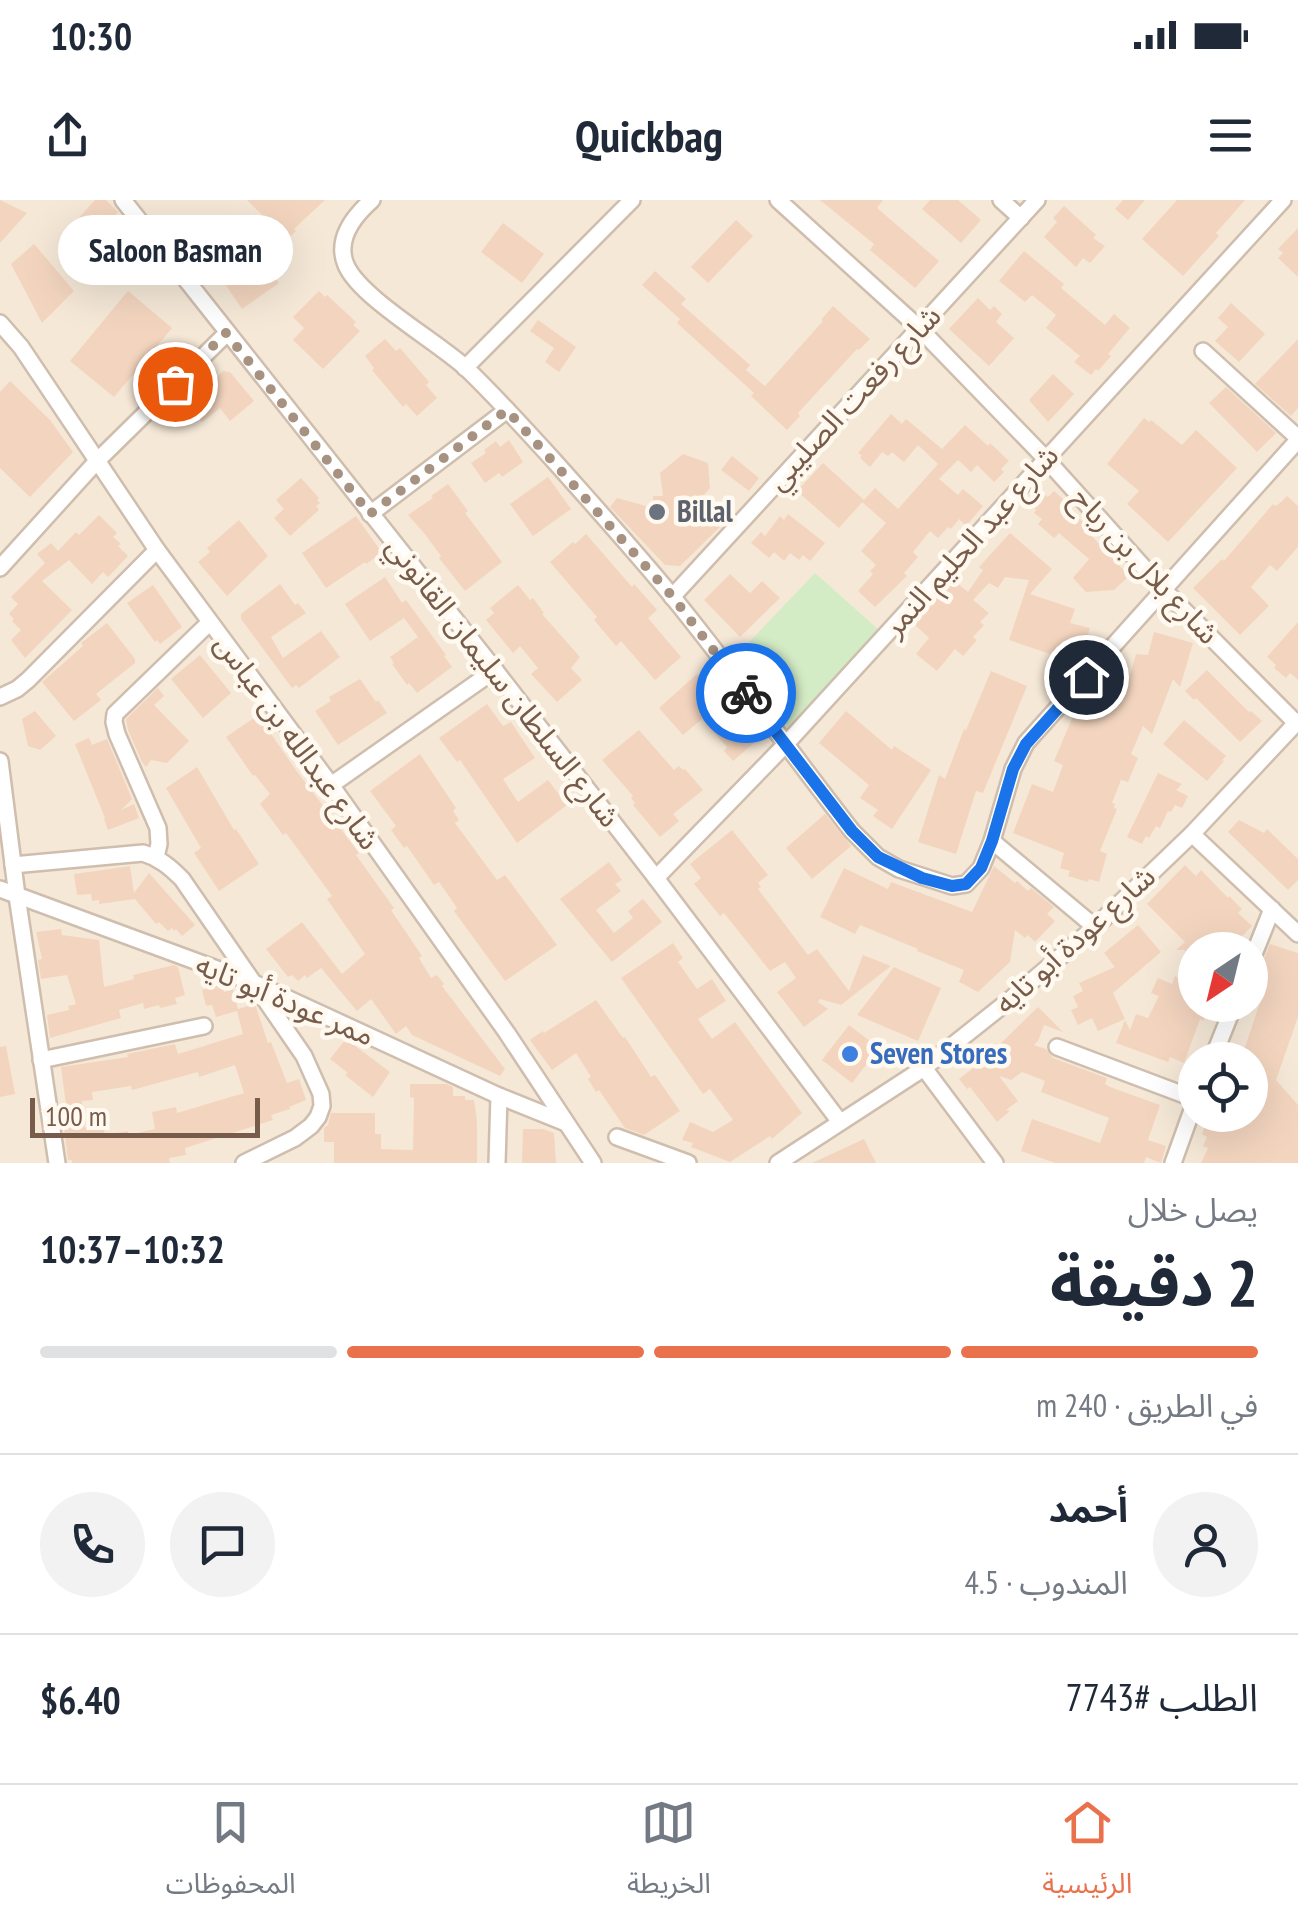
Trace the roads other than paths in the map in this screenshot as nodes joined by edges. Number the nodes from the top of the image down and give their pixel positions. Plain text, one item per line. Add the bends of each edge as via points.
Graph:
1 (123, 200) edge
2 (372, 200) edge
3 (632, 200) edge
4 (778, 200) edge
5 (1001, 200) edge
6 (1037, 200) edge
7 (1283, 200) edge
8 (1021, 218) junction
9 (0, 323) edge
10 (918, 327) junction
11 (226, 333) junction
12 (1203, 352) dead end
13 (465, 368) junction
14 (507, 410) junction
15 (1298, 439) edge
16 (1046, 459) junction
17 (98, 461) junction
18 (370, 514) junction
19 (156, 550) junction
20 (0, 568) edge
21 (1164, 590) junction
22 (672, 596) junction
23 (209, 623) junction
24 (495, 670) junction
25 (0, 697) edge
26 (1297, 722) edge
27 (786, 745) junction
28 (0, 761) edge
29 (331, 785) junction
30 (1192, 834) junction
31 (992, 841) junction
32 (156, 857) junction
33 (13, 865) junction
34 (656, 878) junction
35 (0, 889) edge
36 (17, 896) junction
37 (1272, 909) junction
38 (1095, 928) junction
39 (1263, 932) edge
40 (1298, 934) edge
41 (252, 982) junction
42 (204, 1026) dead end
43 (1057, 1047) dead end
44 (41, 1060) junction
45 (924, 1068) junction
46 (1178, 1094) edge
47 (499, 1096) junction
48 (566, 1122) junction
49 (840, 1122) junction
50 (1184, 1132) edge
51 (617, 1137) dead end
52 (57, 1163) edge
53 (244, 1163) edge
54 (497, 1163) edge
55 (593, 1163) edge
56 (688, 1163) edge
57 (778, 1163) edge
58 (995, 1163) edge
59 (1173, 1163) edge

1 - 11 street, شارع السلطان سليمان القانوني
2 - 13 street via 348,228 344,263 385,306
3 - 13 street
4 - 10 street, شارع بلال بن رباح
5 - 8 street
6 - 8 street, شارع رفعت الصليبي
7 - 16 street, شارع عبد الحليم النمر
8 - 10 street, شارع رفعت الصليبي
9 - 17 street, شارع عبدالله بن عباس
10 - 16 street, شارع بلال بن رباح
10 - 22 street, شارع رفعت الصليبي
11 - 17 street
11 - 18 street, شارع السلطان سليمان القانوني
12 - 15 street
13 - 14 street
14 - 18 street
14 - 22 street
15 - 21 street
16 - 21 street, شارع بلال بن رباح
16 - 27 street, شارع عبد الحليم النمر
17 - 19 street, شارع عبدالله بن عباس
17 - 20 street
18 - 24 street, شارع السلطان سليمان القانوني
19 - 23 street, شارع عبدالله بن عباس
19 - 25 street via 28,680
21 - 26 street, شارع بلال بن رباح
21 - 31 street via 1026,744
22 - 27 street
23 - 29 street, شارع عبدالله بن عباس
23 - 32 street via 115,714 158,828
24 - 29 street
24 - 34 street, شارع السلطان سليمان القانوني
26 - 30 street, شارع عودة أبو تايه
27 - 31 street via 852,831 899,868 952,886 966,884
27 - 34 street, شارع عبد الحليم النمر
28 - 33 street
29 - 48 street, شارع عبدالله بن عباس
30 - 37 street
30 - 38 street, شارع عودة أبو تايه
31 - 38 street
32 - 33 street via 142,852
32 - 41 street via 182,879
33 - 36 street
34 - 49 street, شارع السلطان سليمان القانوني
35 - 36 street, ممر عودة أبو تايه
36 - 41 street, ممر عودة أبو تايه
36 - 44 street
37 - 39 street
37 - 40 street
38 - 45 street, شارع عودة أبو تايه
41 - 47 street, ممر عودة أبو تايه
41 - 53 street via 304,1056 322,1106 295,1138
42 - 44 street
43 - 46 street
44 - 52 street
45 - 49 street, شارع عودة أبو تايه
45 - 58 street
47 - 48 street, ممر عودة أبو تايه
47 - 54 street
48 - 55 street, شارع عبدالله بن عباس
49 - 57 street, شارع عودة أبو تايه
50 - 59 street
51 - 56 street

